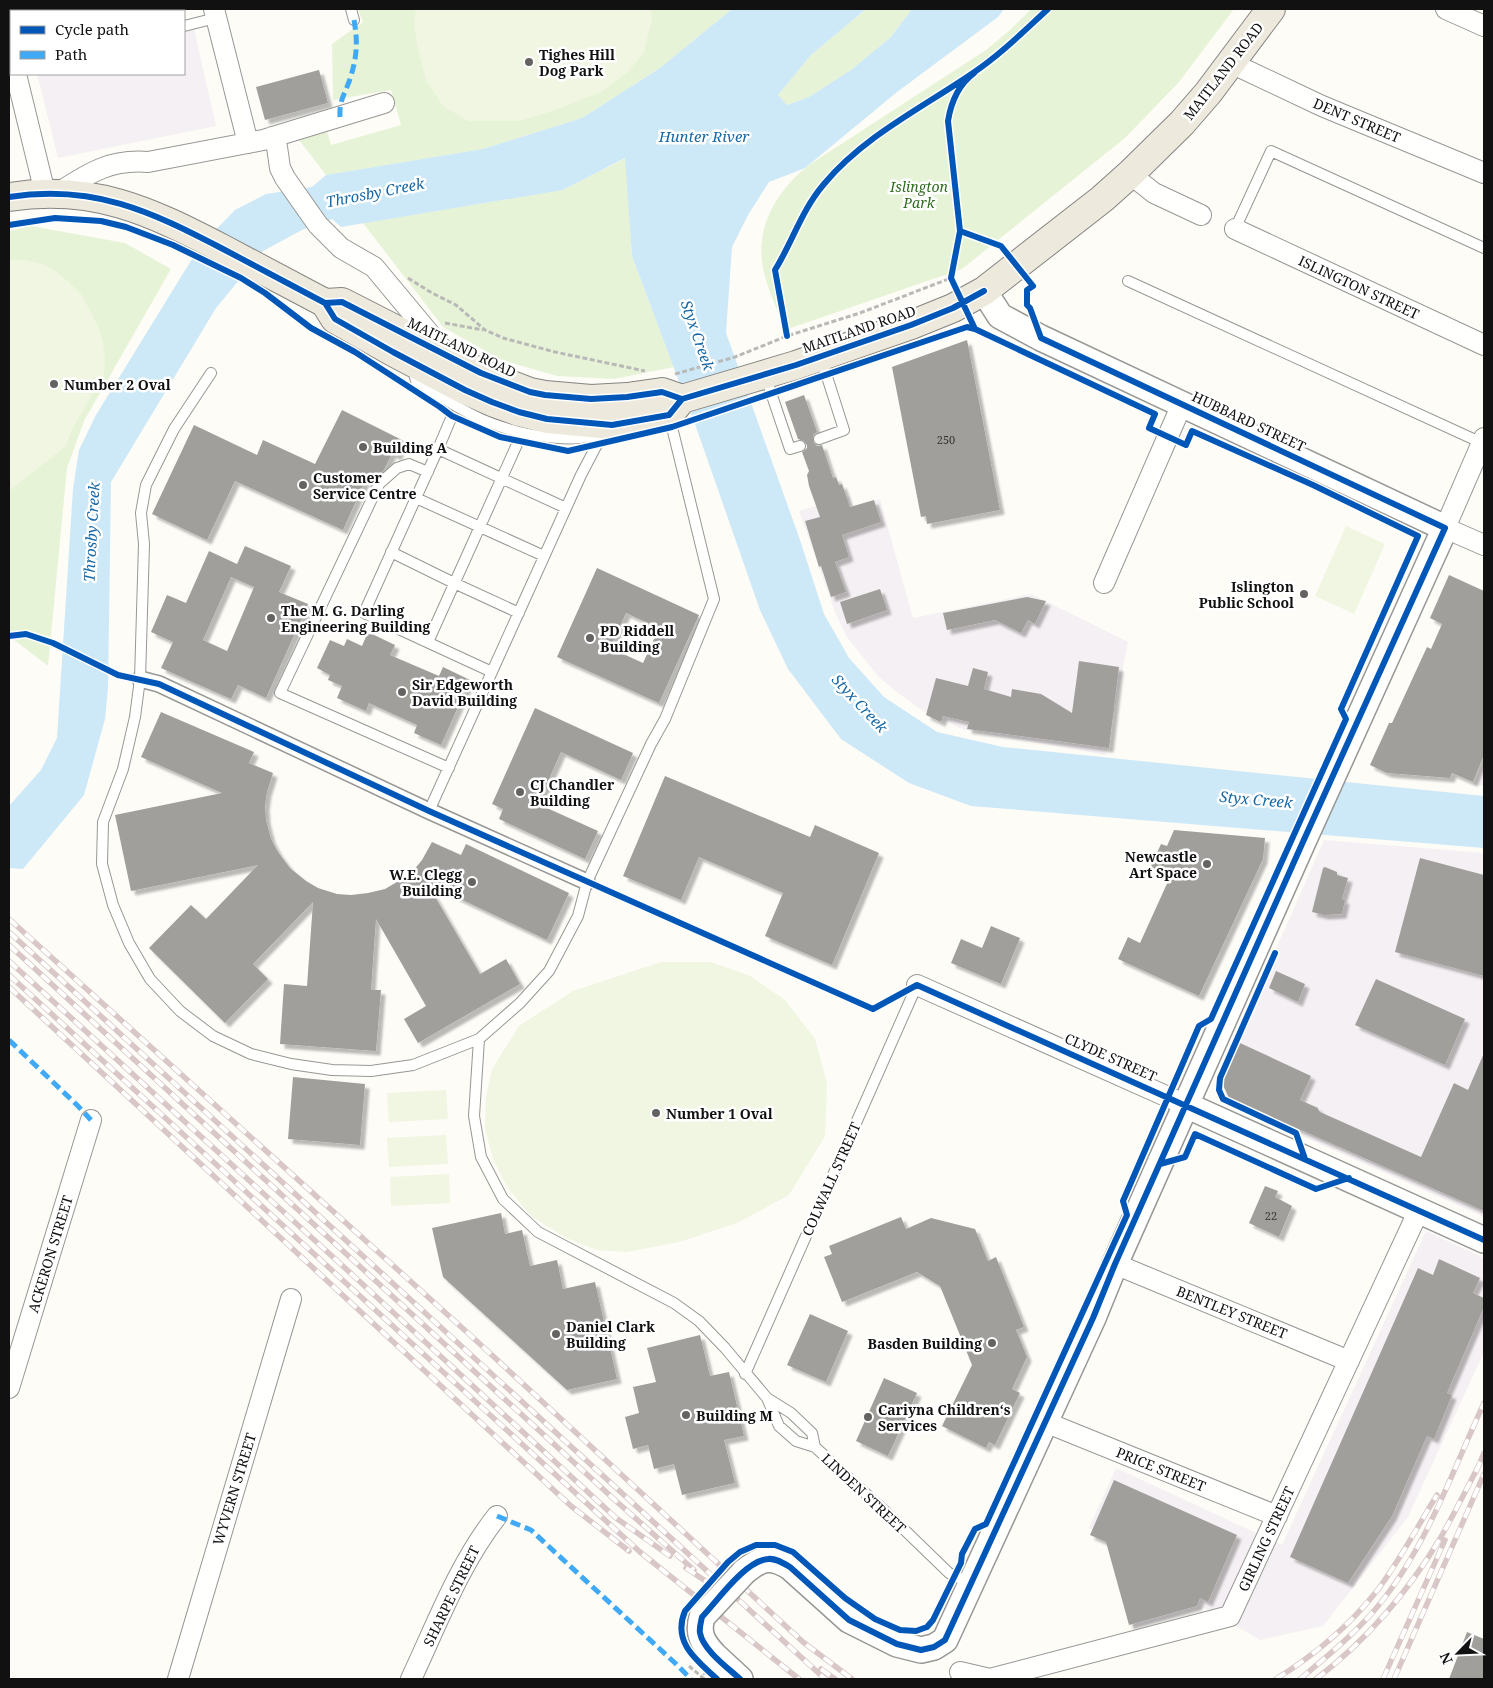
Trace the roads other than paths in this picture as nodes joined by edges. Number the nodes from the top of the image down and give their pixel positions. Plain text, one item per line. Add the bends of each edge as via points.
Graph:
1 (351, 9) edge
2 (1271, 9) edge
3 (1446, 9) edge
4 (215, 13) edge
5 (354, 20) dead end
6 (185, 26) edge
7 (1484, 26) edge
8 (1231, 63) junction
9 (16, 75) edge
10 (384, 103) dead end
11 (272, 137) junction
12 (248, 143) junction
13 (1484, 173) edge
14 (1130, 174) junction
15 (52, 193) junction
16 (9, 197) edge
17 (1200, 214) dead end
18 (1235, 229) joint
19 (1484, 248) edge
20 (1128, 281) dead end
21 (973, 297) junction
22 (325, 304) junction
23 (1484, 345) edge
24 (449, 357) junction
25 (820, 357) junction
26 (748, 371) junction
27 (211, 373) dead end
28 (674, 396) junction
29 (1182, 404) junction
30 (452, 416) dead end
31 (608, 429) junction
32 (820, 439) dead end
33 (1483, 440) edge
34 (518, 442) dead end
35 (800, 446) dead end
36 (438, 449) junction
37 (428, 472) junction
38 (501, 478) junction
39 (416, 498) junction
40 (566, 508) junction
41 (480, 527) junction
42 (1445, 528) junction
43 (1484, 545) edge
44 (391, 552) junction
45 (544, 556) junction
46 (1104, 583) dead end
47 (454, 584) junction
48 (519, 613) junction
49 (428, 642) junction
50 (492, 672) junction
51 (140, 680) junction
52 (448, 768) junction
53 (429, 811) junction
54 (587, 882) junction
55 (918, 984) joint
56 (479, 1039) junction
57 (1186, 1105) junction
58 (91, 1120) dead end
59 (1419, 1210) junction
60 (1484, 1240) edge
61 (1115, 1264) junction
62 (291, 1299) dead end
63 (1349, 1360) junction
64 (746, 1374) junction
65 (9, 1388) edge
66 (767, 1398) junction
67 (1045, 1422) junction
68 (815, 1447) junction
69 (497, 1516) dead end
70 (1276, 1516) junction
71 (972, 1584) junction
72 (960, 1672) dead end
73 (178, 1679) edge
74 (411, 1679) edge
75 (740, 1679) edge

1 - 5 lane
2 - 8 main road, MAITLAND ROAD
3 - 7 street
4 - 6 lane
4 - 12 street
8 - 13 street, DENT STREET via 1322,106
8 - 14 main road, MAITLAND ROAD via 1182,123
9 - 15 street
10 - 11 street
11 - 12 street
11 - 24 street via 285,178 318,225 341,248 374,268
12 - 15 street via 148,162 130,161 94,171
14 - 17 street via 1154,193
14 - 21 main road, MAITLAND ROAD
15 - 16 main road, MAITLAND ROAD
15 - 22 main road, MAITLAND ROAD via 125,204 157,216
18 - 19 lane via 1271,152
18 - 23 street, ISLINGTON STREET
20 - 33 lane
21 - 25 main road, MAITLAND ROAD via 910,325
21 - 29 street, HUBBARD STREET via 1041,338
22 - 24 main road, MAITLAND ROAD via 342,302
22 - 31 main road, MAITLAND ROAD via 335,319 483,398 547,419
24 - 28 main road, MAITLAND ROAD via 496,380 546,396 612,398 662,392
25 - 26 main road, MAITLAND ROAD
25 - 32 lane via 844,430
26 - 28 main road, MAITLAND ROAD
26 - 35 lane via 790,450
27 - 51 lane via 174,429 146,485 141,513 144,544
28 - 31 main road, MAITLAND ROAD
28 - 54 lane via 714,599 664,719
29 - 42 street, HUBBARD STREET
29 - 46 street
30 - 36 lane
31 - 40 lane
33 - 42 street
34 - 38 lane
36 - 37 lane
36 - 38 lane
37 - 39 lane
37 - 52 lane via 409,464 397,468 379,484 280,692
38 - 40 lane
38 - 41 lane
39 - 41 lane
39 - 44 lane
40 - 45 lane
41 - 45 lane
41 - 47 lane
42 - 43 street, HUBBARD STREET
42 - 57 street
44 - 47 lane
44 - 49 lane via 364,613
45 - 48 lane
47 - 48 lane
47 - 49 lane
48 - 50 lane
49 - 50 lane
50 - 52 lane
51 - 53 street via 159,684
51 - 56 lane via 123,769 103,822 102,864 112,905 129,943 150,978 180,1011 213,1036 252,1054 332,1070 371,1071 413,1065
52 - 53 lane
53 - 54 street
54 - 56 lane via 578,916 549,971 520,1003
55 - 57 street, CLYDE STREET
55 - 64 lane, COLWALL STREET
56 - 64 lane, LINDEN STREET via 474,1116 481,1157 503,1199 538,1232 693,1316
57 - 59 street, CLYDE STREET
57 - 61 street
58 - 65 street, ACKERON STREET
59 - 60 street, CLYDE STREET
59 - 63 street, GIRLING STREET
61 - 63 street, BENTLEY STREET
61 - 67 street
62 - 73 street, WYVERN STREET
63 - 70 street, GIRLING STREET
64 - 66 lane, LINDEN STREET
66 - 68 lane via 791,1413 812,1433
66 - 68 lane, LINDEN STREET via 779,1426 796,1441
67 - 70 street, PRICE STREET
67 - 71 street
68 - 71 lane, LINDEN STREET via 949,1573
69 - 74 street, SHARPE STREET via 468,1557
70 - 72 street, GIRLING STREET via 1230,1616 990,1679
71 - 75 street, bridge via 945,1640 922,1650 897,1644 849,1620 790,1566 779,1560 769,1559 754,1564 702,1617 700,1626 702,1665

